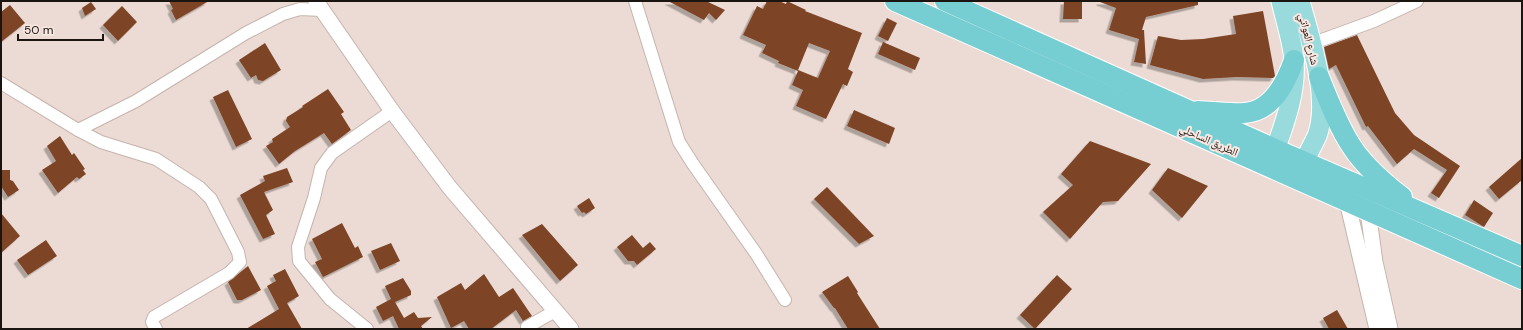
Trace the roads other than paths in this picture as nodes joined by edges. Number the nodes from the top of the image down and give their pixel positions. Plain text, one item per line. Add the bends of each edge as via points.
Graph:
1 (635, 1) edge
2 (895, 1) edge
3 (945, 1) edge
4 (1281, 1) edge
5 (1300, 1) edge
6 (1417, 1) edge
7 (319, 6) edge
8 (1311, 44) junction
9 (1294, 60) junction
10 (1319, 77) junction
11 (1, 83) edge
12 (392, 111) junction
13 (1188, 111) junction
14 (78, 130) junction
15 (1272, 158) junction
16 (1300, 170) junction
17 (1347, 201) junction
18 (1368, 211) junction
19 (1424, 214) junction
20 (1519, 252) edge
21 (1522, 279) edge
22 (785, 300) dead end
23 (555, 311) junction
24 (156, 329) edge
25 (368, 329) edge
26 (527, 329) edge
27 (571, 329) edge
28 (1377, 329) edge
29 (1390, 329) edge

1 - 22 street via 679,142
2 - 15 highway, الطريق الساحلي
3 - 13 highway, الطريق الساحلي
4 - 9 main road
5 - 8 main road, شارع العواتي
6 - 8 street via 1374,21
7 - 12 street
7 - 14 street via 283,14 246,33 136,101
8 - 10 main road, شارع العواتي
9 - 13 highway via 1278,93 1270,103 1259,110 1246,113
9 - 15 main road via 1294,84
10 - 16 main road, شارع العواتي via 1319,130
10 - 19 highway via 1352,148 1370,170
11 - 14 street
12 - 23 street via 450,188
12 - 25 street via 332,153 325,161 298,247 299,261 330,299
13 - 15 highway, الطريق الساحلي
14 - 24 street via 101,142 156,159 199,187 211,199 238,252 240,262 230,273 154,317 152,322
15 - 16 highway, الطريق الساحلي
16 - 17 highway, الطريق الساحلي
16 - 19 highway, الطريق الساحلي
17 - 18 highway, الطريق الساحلي
17 - 28 street
18 - 21 highway, الطريق الساحلي
18 - 29 street via 1375,262
19 - 20 highway, الطريق الساحلي
23 - 26 street
23 - 27 street

